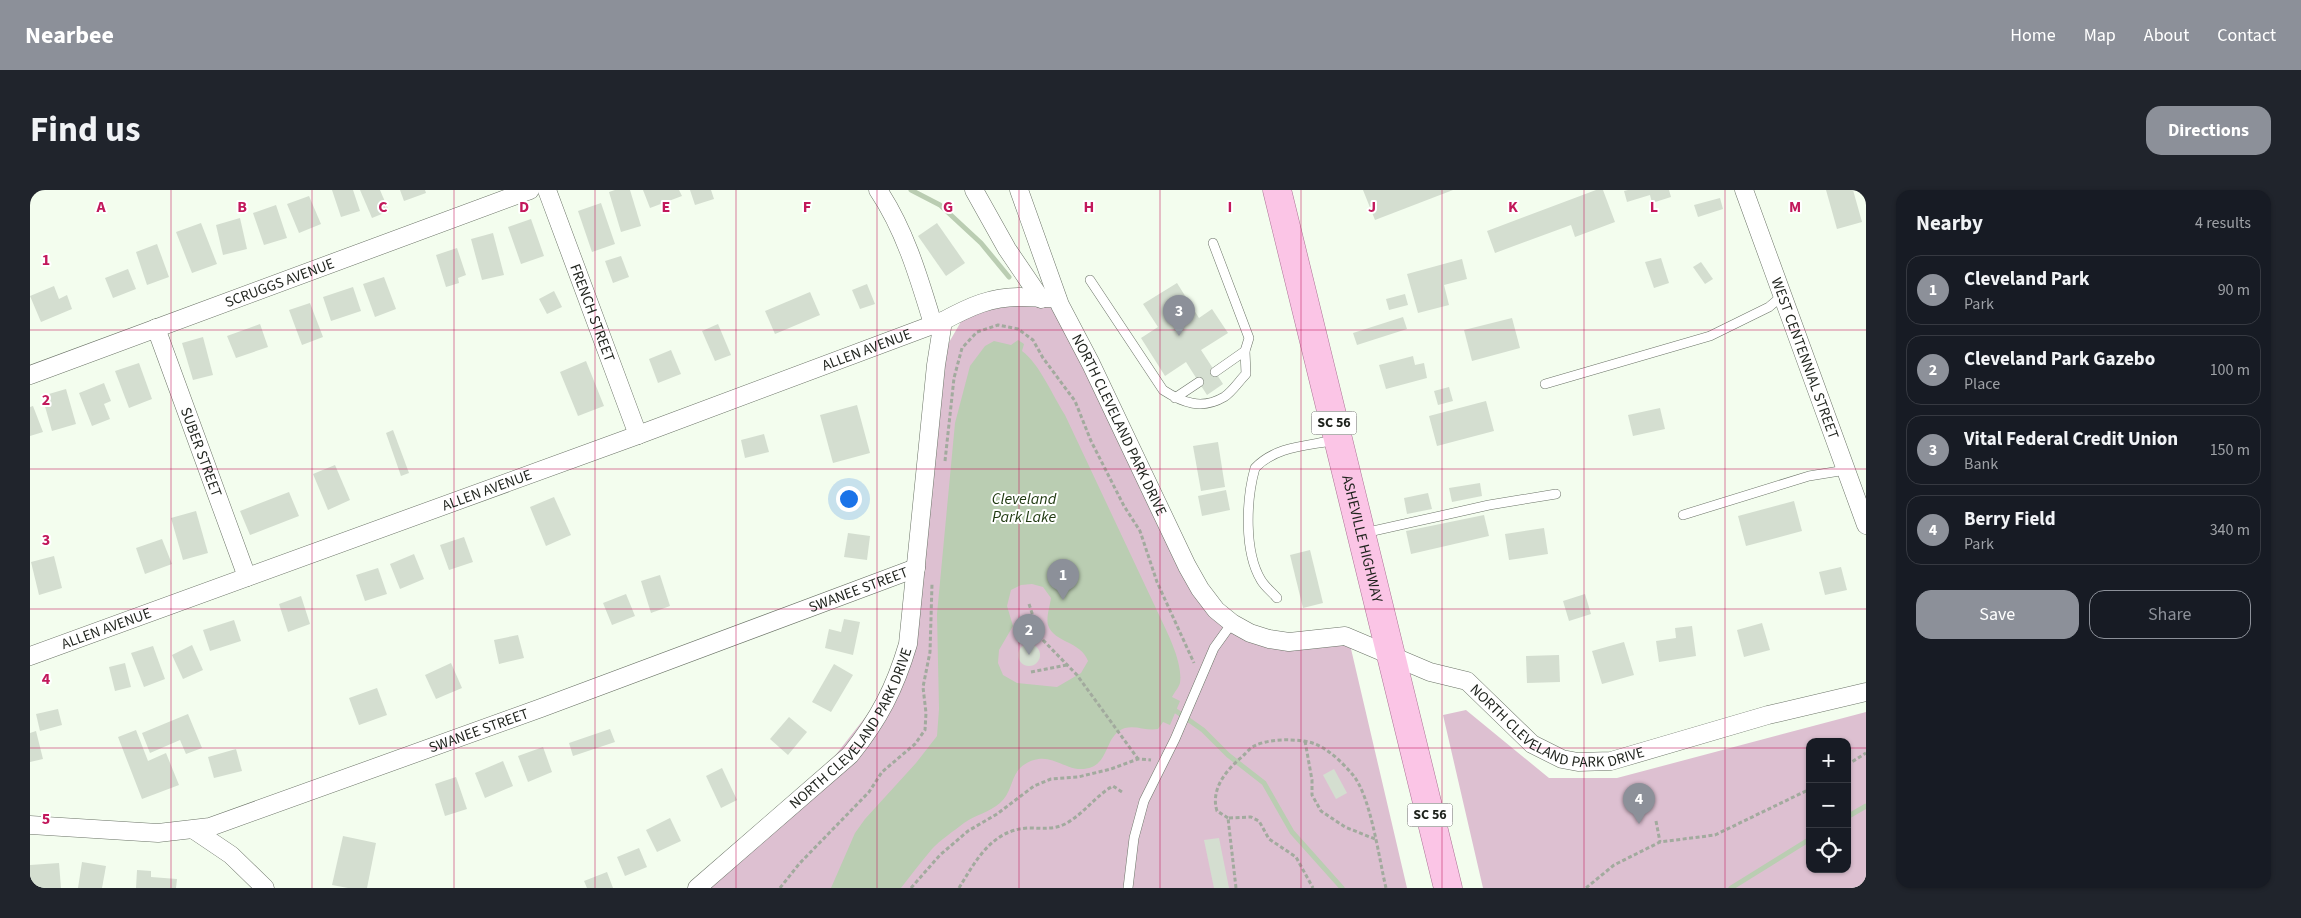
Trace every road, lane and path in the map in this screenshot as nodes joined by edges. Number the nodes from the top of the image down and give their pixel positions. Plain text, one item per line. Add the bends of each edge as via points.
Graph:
1 (530, 190) edge
2 (547, 190) edge
3 (878, 190) edge
4 (974, 190) edge
5 (1019, 190) edge
6 (1276, 190) edge
7 (1744, 190) edge
8 (1213, 243) dead end
9 (1090, 280) dead end
10 (1783, 295) junction
11 (1049, 299) junction
12 (938, 323) junction
13 (156, 328) junction
14 (1245, 352) junction
15 (1215, 372) dead end
16 (30, 375) edge
17 (1199, 382) dead end
18 (1545, 384) dead end
19 (1175, 398) junction
20 (638, 435) junction
21 (1338, 440) junction
22 (944, 470) dead end
23 (1846, 470) junction
24 (1556, 494) dead end
25 (1683, 515) dead end
26 (1866, 525) edge
27 (1361, 534) junction
28 (916, 568) junction
29 (932, 576) dead end
30 (247, 577) junction
31 (1277, 598) dead end
32 (1029, 604) dead end
33 (1232, 623) junction
34 (30, 656) edge
35 (1391, 656) junction
36 (1068, 665) junction
37 (1030, 672) dead end
38 (1202, 677) junction
39 (1866, 692) edge
40 (1305, 741) junction
41 (1866, 753) edge
42 (1138, 759) junction
43 (1164, 762) junction
44 (1851, 762) edge
45 (1806, 791) edge
46 (1122, 792) dead end
47 (1228, 818) junction
48 (1656, 821) dead end
49 (30, 825) edge
50 (194, 830) junction
51 (1374, 839) junction
52 (1660, 842) junction
53 (265, 888) edge
54 (697, 888) edge
55 (780, 888) edge
56 (912, 888) edge
57 (959, 888) edge
58 (1128, 888) edge
59 (1236, 888) edge
60 (1313, 888) edge
61 (1386, 888) edge
62 (1448, 888) edge
63 (1586, 888) edge

1 - 13 street, SCRUGGS AVENUE
2 - 20 street, FRENCH STREET
3 - 12 street via 898,225
4 - 11 street via 1007,249
5 - 11 street
6 - 21 main road, ASHEVILLE HIGHWAY / SC 56
7 - 10 street, WEST CENTENNIAL STREET
8 - 14 lane via 1249,338
9 - 19 lane via 1163,390
10 - 18 lane via 1769,307 1710,336
10 - 23 street, WEST CENTENNIAL STREET
11 - 12 street via 1023,297 987,301
11 - 33 street, NORTH CLEVELAND PARK DRIVE via 1091,364 1187,566 1216,610
12 - 20 street, ALLEN AVENUE
12 - 28 street, NORTH CLEVELAND PARK DRIVE
13 - 16 street, SCRUGGS AVENUE
13 - 30 street, SUBER STREET
14 - 15 lane
14 - 19 lane via 1246,374 1225,397 1199,406
17 - 19 lane
20 - 30 street, ALLEN AVENUE
21 - 27 main road, ASHEVILLE HIGHWAY / SC 56
21 - 31 lane via 1282,450 1255,468 1249,541 1261,580
22 - 38 path via 954,378 962,348 977,332 998,325 1018,329 1033,340 1075,401 1091,442 1140,531 1169,611
23 - 25 lane via 1809,476
23 - 26 street, WEST CENTENNIAL STREET
24 - 27 lane
27 - 35 main road, ASHEVILLE HIGHWAY / SC 56
28 - 50 street, SWANEE STREET via 541,708
28 - 54 street, NORTH CLEVELAND PARK DRIVE via 908,644 887,703 870,730 827,777
29 - 55 path via 930,652 923,686 925,730 915,744 882,772 869,792
30 - 34 street, ALLEN AVENUE
32 - 36 path via 1040,637
33 - 35 street, NORTH CLEVELAND PARK DRIVE via 1250,633 1282,641 1345,636
33 - 38 lane via 1214,648
35 - 39 street, NORTH CLEVELAND PARK DRIVE via 1430,672 1467,681 1532,744 1562,759 1578,762 1611,761 1768,715
35 - 62 main road, ASHEVILLE HIGHWAY / SC 56
36 - 37 path
36 - 42 path
38 - 43 lane
40 - 47 path via 1277,741 1254,746 1228,768 1214,802 1217,811
40 - 51 path via 1330,752 1354,776 1367,803
40 - 51 path via 1312,795 1321,811 1345,827
41 - 44 path
42 - 43 path
42 - 56 path via 1111,769 1051,779 1034,786 968,831 940,855
43 - 58 lane via 1138,817
45 - 52 path via 1715,835
46 - 57 path via 1113,786 1064,825 1014,830 1000,836 969,870
47 - 59 path
47 - 60 path via 1251,817 1259,821 1269,839 1296,857
48 - 52 path
49 - 50 street, SWANEE STREET via 158,833
50 - 53 street via 231,855
51 - 61 path
52 - 63 path via 1614,866

